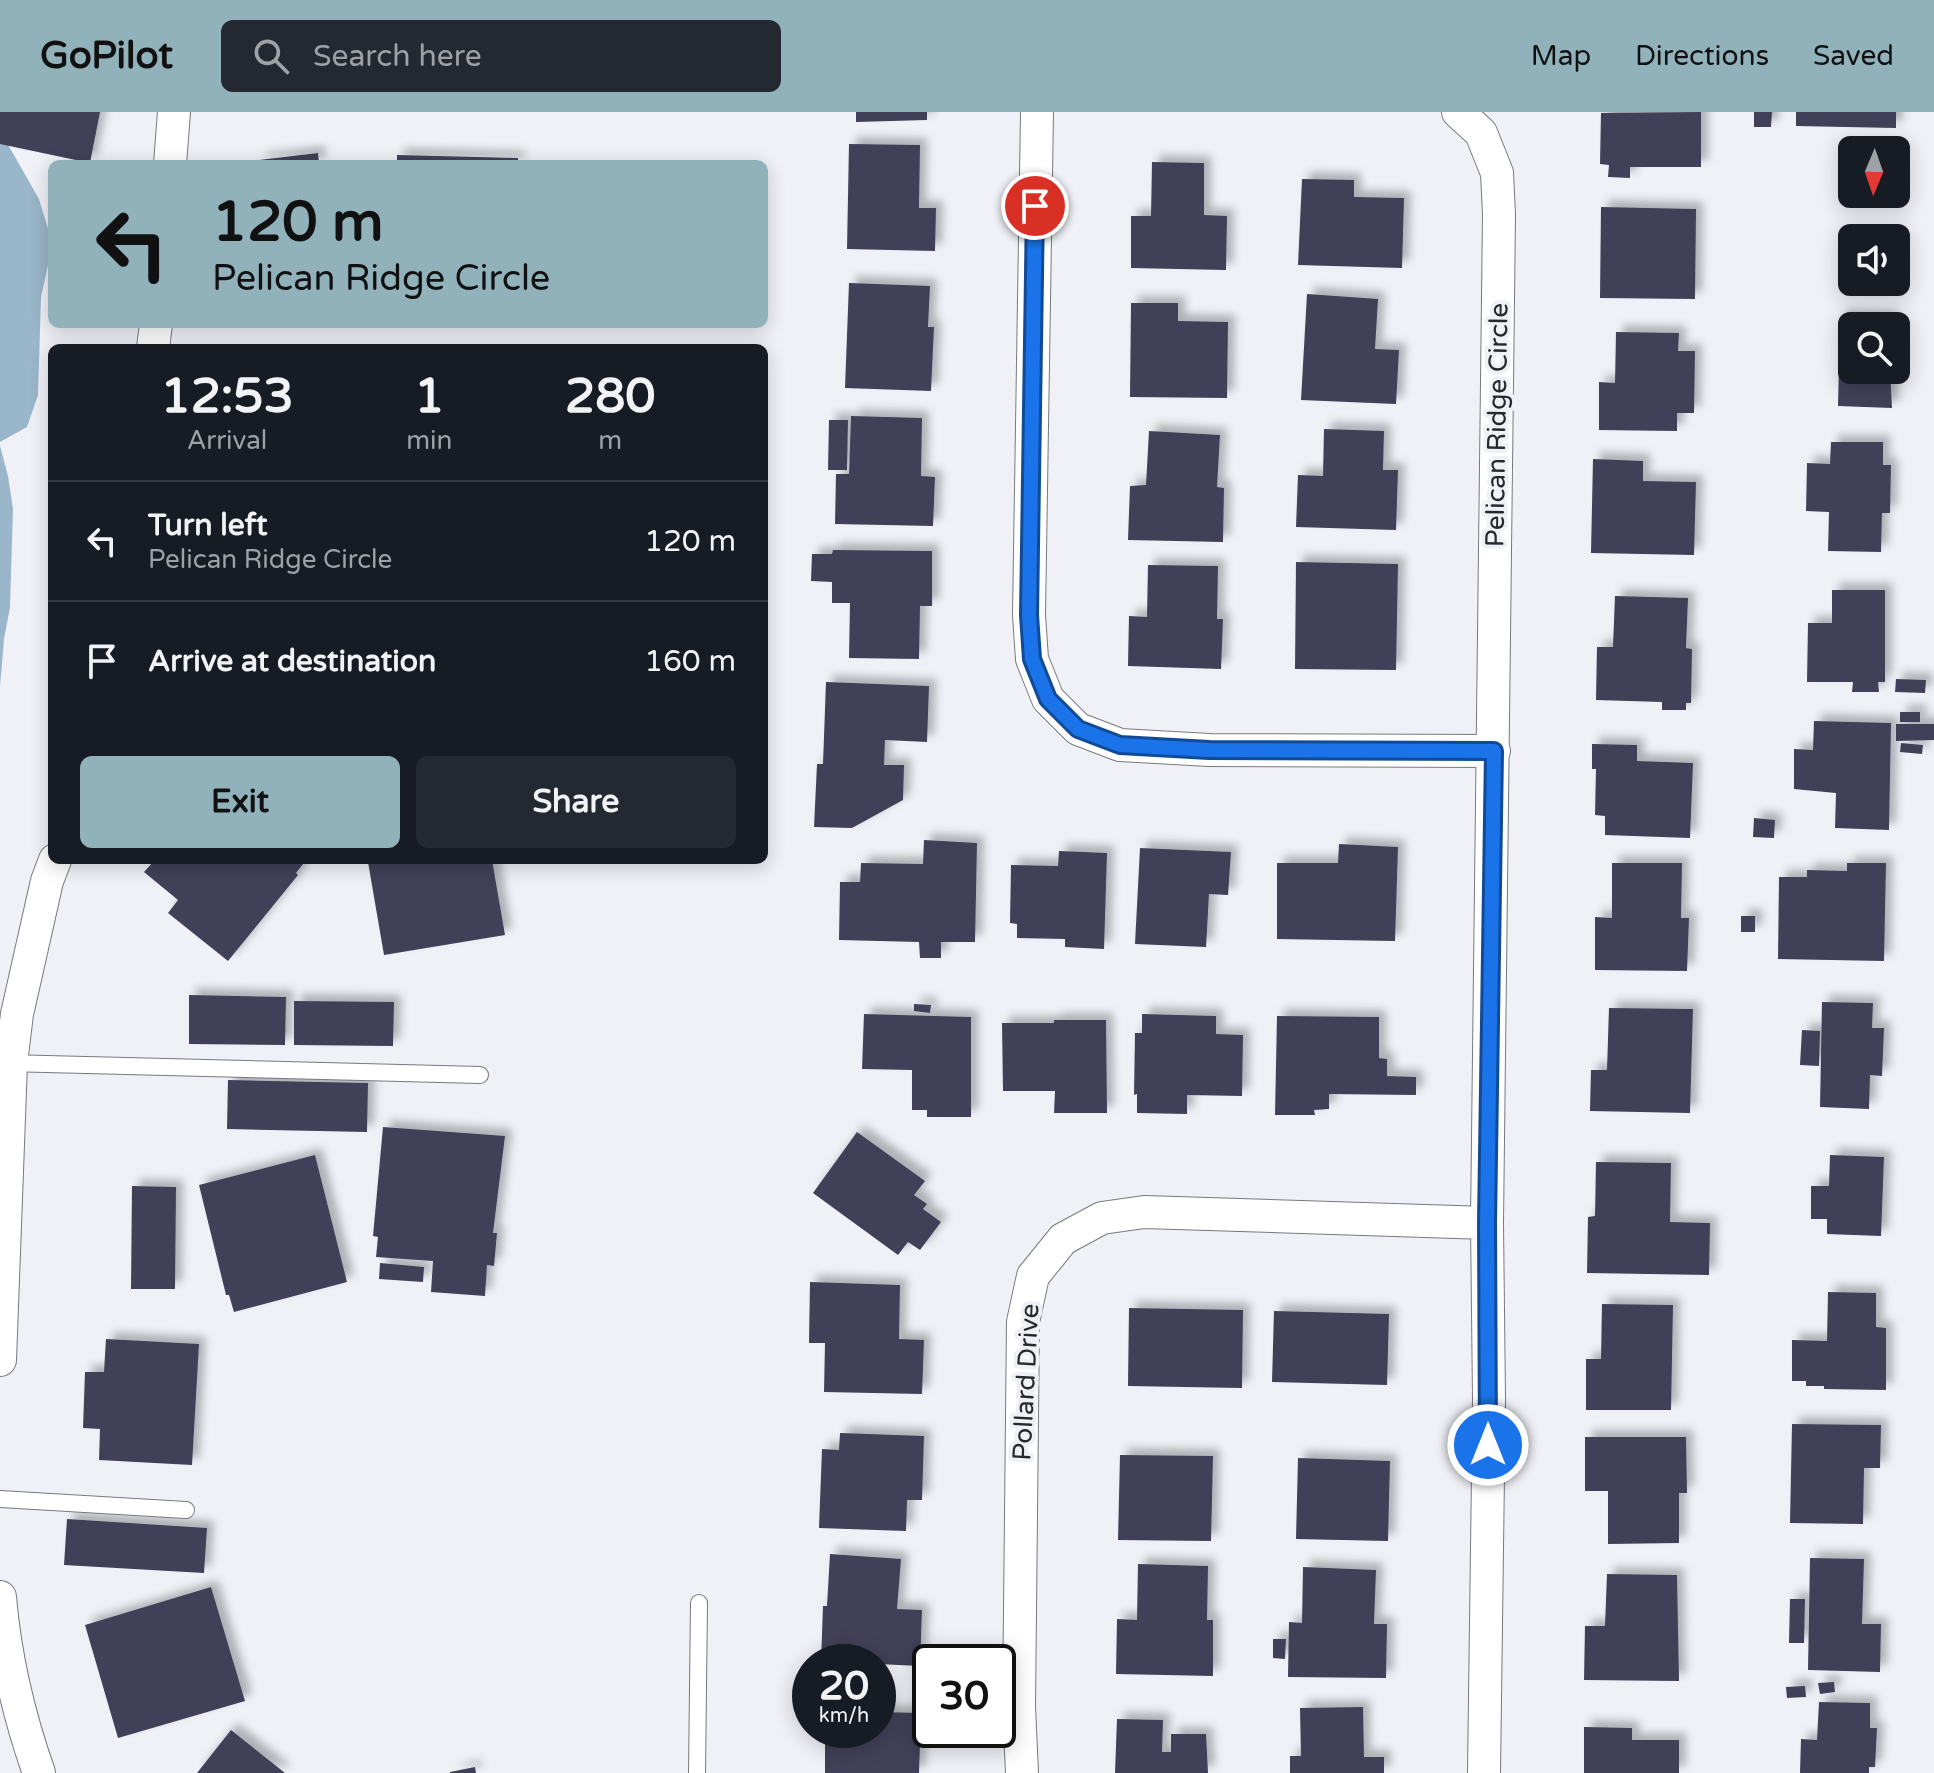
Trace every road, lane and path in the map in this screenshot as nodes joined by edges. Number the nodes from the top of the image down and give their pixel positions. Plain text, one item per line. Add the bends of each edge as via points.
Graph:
1 (174, 112) edge
2 (1037, 112) edge
3 (1458, 112) edge
4 (170, 160) edge
5 (1494, 751) junction
6 (53, 864) edge
7 (6, 1063) edge
8 (480, 1075) dead end
9 (1487, 1223) junction
10 (0, 1360) edge
11 (0, 1499) edge
12 (186, 1510) dead end
13 (0, 1597) edge
14 (699, 1603) dead end
15 (39, 1773) edge
16 (697, 1773) edge
17 (1022, 1773) edge
18 (1484, 1773) edge

1 - 4 street
2 - 5 street via 1029,615 1032,659 1048,699 1078,729 1120,745
3 - 5 street, Pelican Ridge Circle via 1481,133 1498,187
5 - 9 street, Pelican Ridge Circle
6 - 7 street
7 - 8 lane
7 - 10 street
9 - 17 street, Pollard Drive via 1144,1212 1102,1218 1063,1239 1033,1276 1023,1322
9 - 18 street, Pelican Ridge Circle
11 - 12 lane
13 - 15 street via 4,1643
14 - 16 lane

